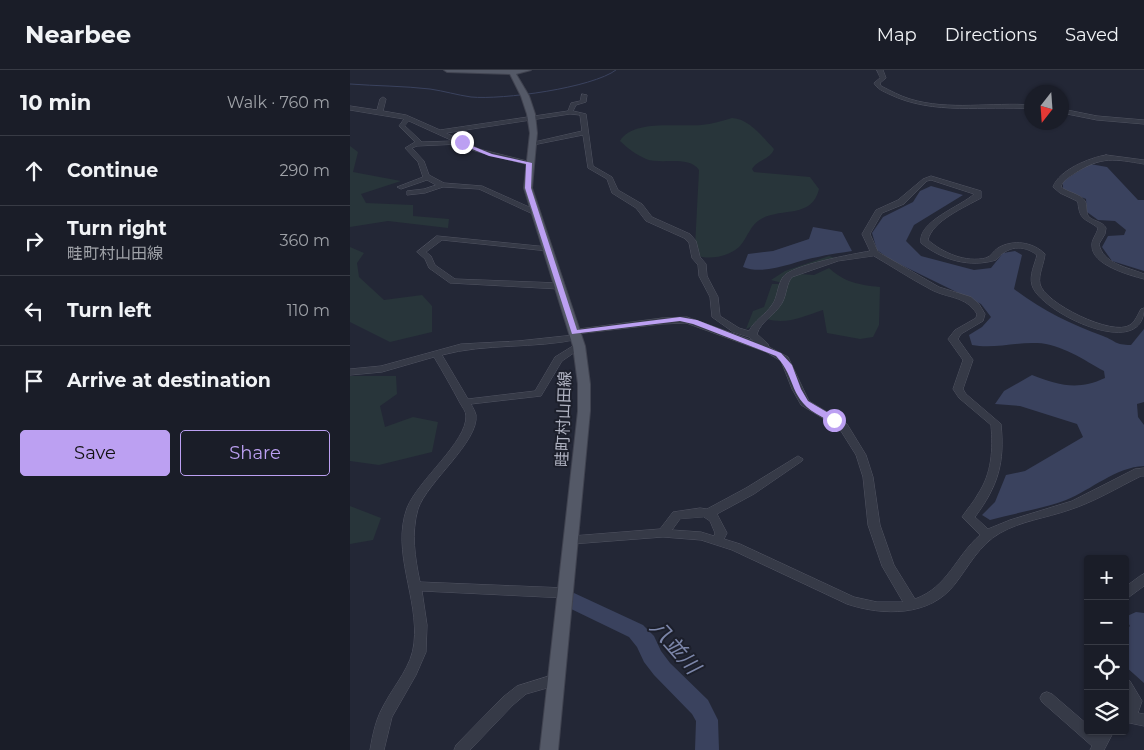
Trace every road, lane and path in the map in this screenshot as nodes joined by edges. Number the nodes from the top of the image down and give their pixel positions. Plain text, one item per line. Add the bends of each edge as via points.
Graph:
1 (446, 70) edge
2 (528, 70) edge
3 (880, 70) edge
4 (512, 71) edge
5 (584, 95) dead end
6 (383, 99) dead end
7 (1024, 106) edge
8 (350, 108) edge
9 (380, 112) junction
10 (570, 112) junction
11 (1069, 112) edge
12 (532, 117) junction
13 (408, 118) junction
14 (1144, 122) edge
15 (440, 132) junction
16 (586, 132) junction
17 (462, 142) junction
18 (533, 143) junction
19 (418, 144) junction
20 (1144, 162) edge
21 (529, 163) junction
22 (428, 177) junction
23 (442, 185) junction
24 (401, 187) dead end
25 (410, 194) dead end
26 (535, 213) junction
27 (548, 248) junction
28 (875, 253) junction
29 (1144, 278) edge
30 (559, 286) junction
31 (1144, 311) edge
32 (752, 335) junction
33 (576, 338) junction
34 (769, 350) junction
35 (436, 353) junction
36 (350, 372) edge
37 (464, 402) junction
38 (798, 459) dead end
39 (1144, 472) edge
40 (710, 513) junction
41 (663, 533) junction
42 (987, 535) junction
43 (572, 540) junction
44 (717, 540) junction
45 (1144, 579) edge
46 (416, 586) junction
47 (1129, 591) edge
48 (566, 593) junction
49 (912, 605) junction
50 (556, 680) junction
51 (1129, 691) edge
52 (1047, 698) dead end
53 (1129, 713) edge
54 (1129, 715) edge
55 (1144, 720) edge
56 (1106, 735) edge
57 (1099, 747) edge
58 (377, 750) edge
59 (461, 750) edge
60 (548, 750) edge

1 - 4 main road
2 - 4 main road
3 - 7 street via 883,78 877,83 879,87 912,102 946,106
4 - 12 main road, 畦町村山田線
5 - 10 street via 583,102 573,104
6 - 9 street
8 - 9 street
9 - 13 street
10 - 12 street
10 - 16 street via 583,114
11 - 14 street
12 - 15 street
12 - 18 main road, 畦町村山田線
13 - 15 street
13 - 19 street via 402,126
15 - 17 street
16 - 18 street
16 - 32 street via 590,167 610,178 619,195 640,206 650,219 687,236 693,243 696,258 702,264 703,276 714,297 716,317 736,330
17 - 19 street
17 - 21 street via 491,155
18 - 21 main road, 畦町村山田線
19 - 22 street via 408,148 421,161 423,172
20 - 29 street via 1109,157 1094,159 1058,182 1057,187 1080,199 1083,216 1104,230 1095,244 1098,254
21 - 26 main road, 畦町村山田線 via 528,188
22 - 23 street
22 - 24 street
23 - 25 street
23 - 26 street via 480,187
26 - 27 main road, 畦町村山田線
27 - 30 main road, 畦町村山田線
27 - 30 street via 440,238 421,252 432,266 453,281
28 - 31 street via 866,234 879,212 901,202 931,178 978,192 978,196 926,232 924,241 929,246 977,262 993,258 1000,248 1034,248 1040,254 1035,280 1041,294 1094,326 1133,327
28 - 32 street via 841,258 789,275 776,306 755,326
28 - 42 street via 936,289 968,299 981,314 980,319 958,332 953,339 968,360 958,389 996,424 999,448 994,472 985,496 968,517
30 - 33 main road, 畦町村山田線
32 - 34 street
33 - 34 street via 680,319
33 - 35 street via 461,347
33 - 37 street via 558,359 538,394
33 - 43 main road, 畦町村山田線 via 583,363 584,411
34 - 49 street via 785,359 805,403 849,432 866,470 874,525 888,566
35 - 36 street via 382,370
35 - 37 street
37 - 46 street via 471,414 468,428 424,487 407,527
38 - 40 street
39 - 42 street via 1068,507
40 - 41 street via 676,514
40 - 44 street via 715,516 721,534
41 - 43 street
41 - 44 street via 683,533
42 - 49 street via 942,591
43 - 48 main road, 畦町村山田線
44 - 49 street via 851,601 877,607
45 - 47 street
46 - 48 street
46 - 58 street via 421,645 385,716
48 - 50 main road, 畦町村山田線
50 - 59 street via 522,690
50 - 60 main road, 畦町村山田線
51 - 53 street via 1135,701
52 - 57 street
54 - 55 street
56 - 57 street

